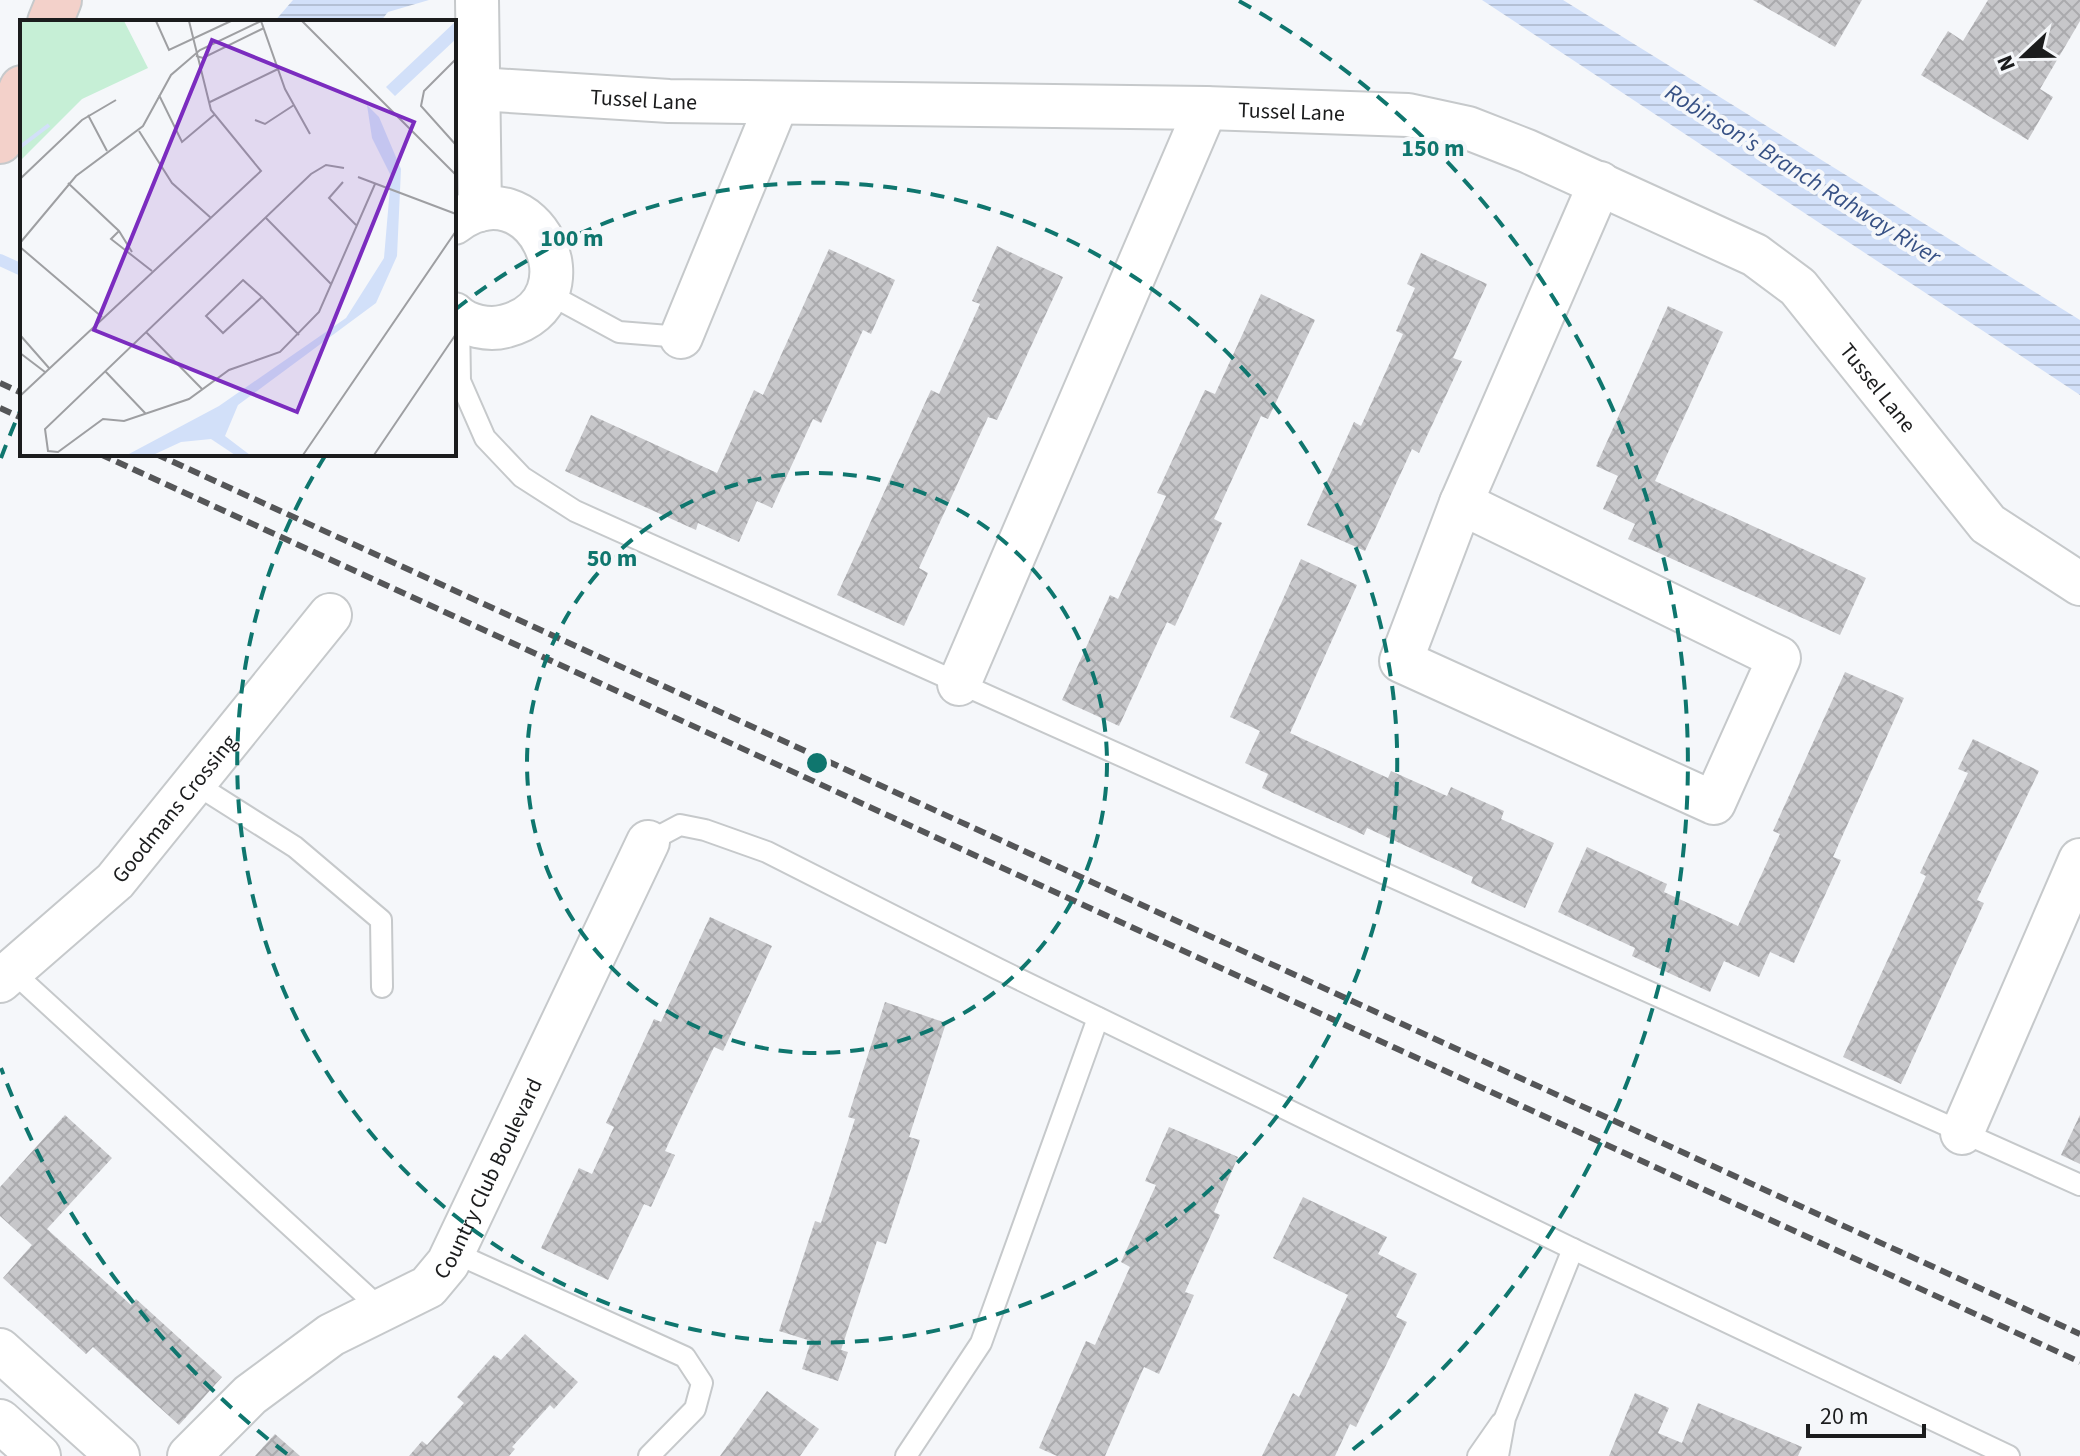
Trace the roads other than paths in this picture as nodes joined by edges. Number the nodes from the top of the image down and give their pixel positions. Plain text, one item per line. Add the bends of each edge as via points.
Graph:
1 (59, 0) edge
2 (477, 0) edge
3 (51, 20) edge
4 (478, 89) junction
5 (777, 103) junction
6 (1206, 108) junction
7 (1600, 183) junction
8 (467, 216) edge
9 (547, 293) junction
10 (456, 316) edge
11 (681, 337) joint
12 (1461, 503) junction
13 (2080, 584) edge
14 (330, 615) dead end
15 (959, 684) junction
16 (194, 783) junction
17 (648, 842) joint
18 (2080, 860) edge
19 (6, 976) edge
20 (382, 987) dead end
21 (1098, 1018) junction
22 (1962, 1133) junction
23 (2080, 1185) edge
24 (1573, 1249) junction
25 (455, 1253) junction
26 (382, 1310) junction
27 (0, 1350) edge
28 (1505, 1418) junction
29 (0, 1421) edge
30 (1974, 1448) edge
31 (39, 1456) edge
32 (118, 1456) edge
33 (189, 1456) edge
34 (649, 1456) edge
35 (906, 1456) edge
36 (1478, 1456) edge
37 (1498, 1456) edge
38 (2009, 1456) edge

1 - 3 main road
2 - 4 street
4 - 5 street, Tussel Lane
4 - 8 street
5 - 6 street, Tussel Lane
5 - 11 street
6 - 7 street, Tussel Lane via 1408,115 1468,128
6 - 15 street
7 - 12 street
7 - 13 street, Tussel Lane via 1755,255 1798,287 1988,524
8 - 9 street via 515,213 531,222 550,252
9 - 10 street via 519,323 478,327
9 - 11 lane via 619,332
10 - 15 lane via 460,381 485,438 522,477 575,511
12 - 12 street via 1401,661 1714,803 1779,658
14 - 16 street, Goodmans Crossing
15 - 22 lane
16 - 19 street, Goodmans Crossing via 115,881
16 - 20 lane via 295,847 381,920
17 - 21 lane via 680,825 767,852
17 - 25 street, Country Club Boulevard
18 - 22 street
19 - 26 lane
21 - 24 lane
21 - 35 lane via 981,1343
22 - 23 lane
24 - 28 lane
24 - 30 lane
25 - 26 street, Country Club Boulevard via 428,1287
25 - 34 lane via 685,1357 702,1383 695,1409
26 - 33 street, Country Club Boulevard via 331,1335 250,1395
27 - 32 street
28 - 36 lane
28 - 37 lane
29 - 31 street
30 - 38 lane

